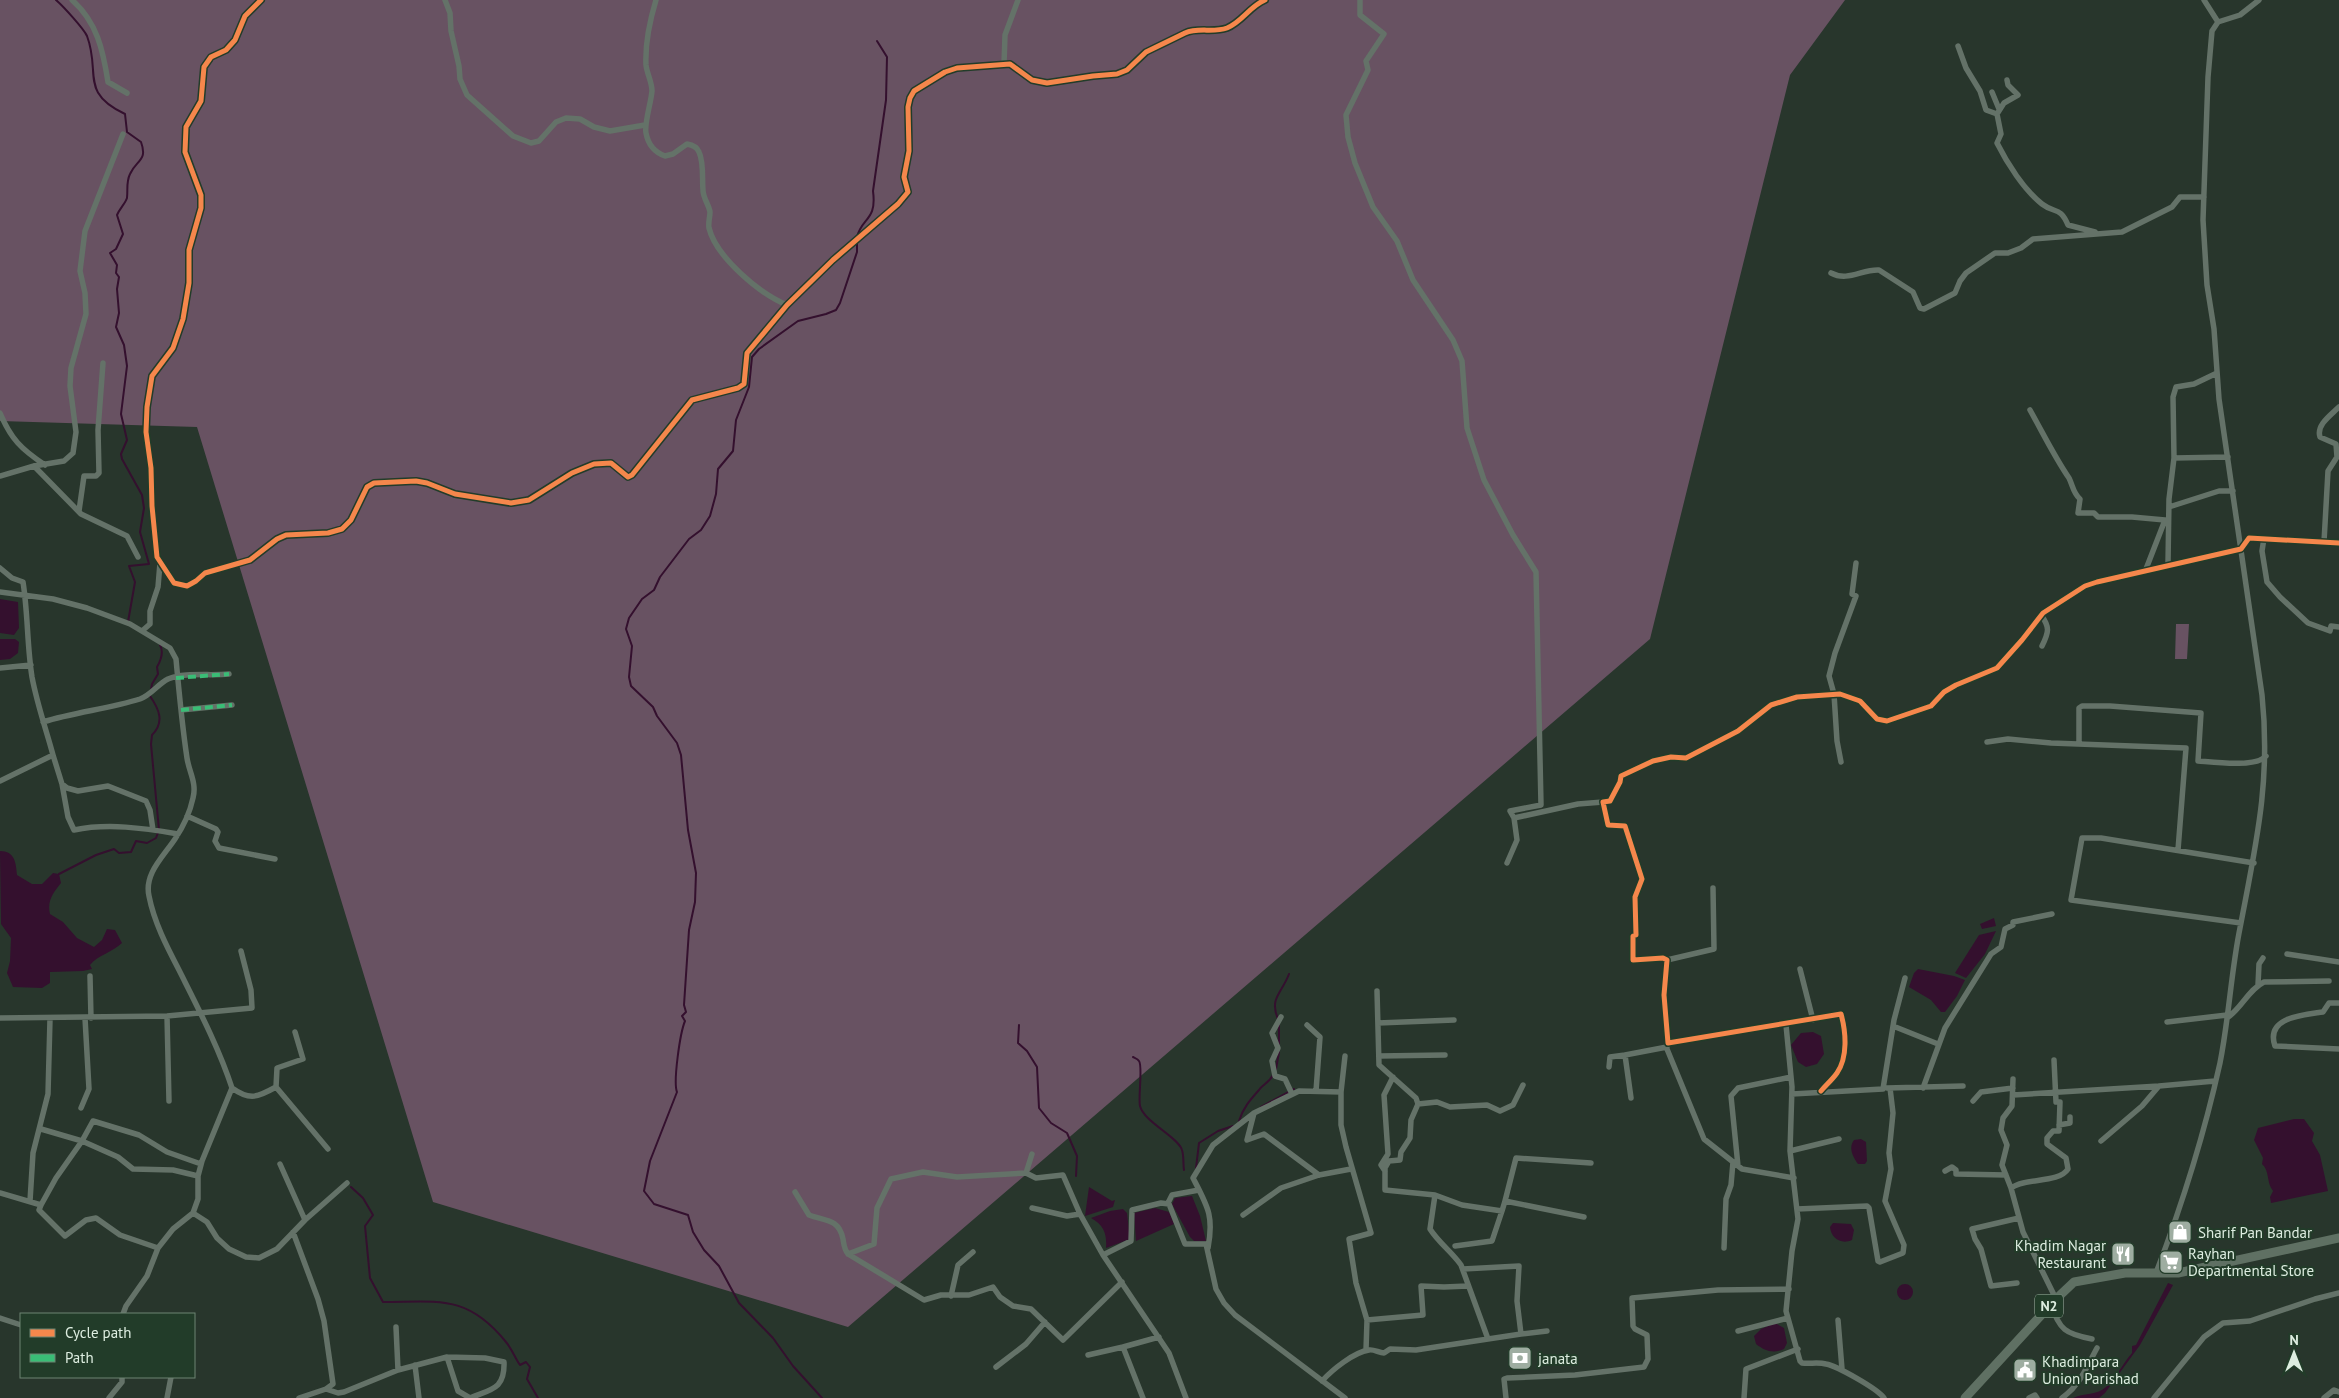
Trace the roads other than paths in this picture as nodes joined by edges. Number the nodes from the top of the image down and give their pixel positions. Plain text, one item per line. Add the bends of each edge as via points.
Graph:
1 (72, 0) edge
2 (261, 0) edge
3 (445, 0) edge
4 (656, 0) edge
5 (1018, 0) edge
6 (1265, 0) edge
7 (1360, 0) edge
8 (2204, 0) edge
9 (2259, 0) edge
10 (2218, 22) junction
11 (1958, 46) dead end
12 (1004, 64) junction
13 (2007, 80) dead end
14 (1992, 92) dead end
15 (127, 93) dead end
16 (1998, 111) junction
17 (646, 125) junction
18 (123, 134) dead end
19 (2204, 197) junction
20 (2068, 225) junction
21 (2100, 233) junction
22 (2063, 235) junction
23 (1831, 273) dead end
24 (786, 305) junction
25 (103, 363) dead end
26 (2217, 373) junction
27 (2339, 407) edge
28 (2030, 410) dead end
29 (0, 413) edge
30 (2228, 457) junction
31 (2174, 458) junction
32 (44, 465) junction
33 (34, 466) junction
34 (0, 476) edge
35 (2233, 490) junction
36 (2169, 508) junction
37 (79, 511) junction
38 (2167, 519) junction
39 (2264, 538) junction
40 (2324, 542) junction
41 (2339, 543) edge
42 (2240, 550) junction
43 (138, 557) dead end
44 (160, 563) junction
45 (1856, 564) dead end
46 (2168, 564) junction
47 (0, 568) edge
48 (2146, 569) junction
49 (0, 592) edge
50 (27, 596) junction
51 (2041, 614) junction
52 (2339, 627) edge
53 (142, 630) junction
54 (2042, 646) dead end
55 (31, 665) junction
56 (0, 668) edge
57 (229, 674) dead end
58 (176, 678) junction
59 (1834, 694) junction
60 (232, 704) dead end
61 (181, 710) junction
62 (43, 722) junction
63 (1987, 742) dead end
64 (2080, 744) junction
65 (53, 755) junction
66 (2266, 756) junction
67 (1841, 762) dead end
68 (0, 782) edge
69 (62, 784) junction
70 (1603, 802) junction
71 (187, 816) junction
72 (1514, 818) junction
73 (157, 831) junction
74 (178, 834) junction
75 (2178, 850) junction
76 (275, 859) dead end
77 (1507, 863) dead end
78 (2254, 863) junction
79 (1713, 888) dead end
80 (2052, 914) dead end
81 (2241, 923) junction
82 (241, 951) dead end
83 (2287, 954) dead end
84 (2263, 958) dead end
85 (1667, 960) junction
86 (2339, 962) edge
87 (1800, 968) dead end
88 (90, 976) dead end
89 (1905, 978) dead end
90 (2328, 981) dead end
91 (2258, 985) junction
92 (1377, 991) dead end
93 (2339, 1003) edge
94 (199, 1013) junction
95 (167, 1016) junction
96 (2227, 1016) junction
97 (1281, 1017) dead end
98 (0, 1018) edge
99 (88, 1018) junction
100 (50, 1019) junction
101 (1454, 1020) dead end
102 (1813, 1020) junction
103 (2167, 1022) dead end
104 (1378, 1023) junction
105 (1307, 1025) dead end
106 (1786, 1025) junction
107 (1893, 1026) junction
108 (295, 1032) dead end
109 (1938, 1044) junction
110 (1667, 1046) junction
111 (2339, 1049) edge
112 (1445, 1054) dead end
113 (1625, 1055) junction
114 (1345, 1056) dead end
115 (1379, 1056) junction
116 (2054, 1060) dead end
117 (1609, 1067) dead end
118 (1393, 1077) junction
119 (1791, 1077) junction
120 (2013, 1079) dead end
121 (2215, 1081) junction
122 (1523, 1085) dead end
123 (1964, 1086) dead end
124 (2159, 1086) junction
125 (276, 1087) junction
126 (232, 1088) junction
127 (1890, 1088) junction
128 (1923, 1088) junction
129 (2013, 1088) junction
130 (1882, 1089) junction
131 (1316, 1091) junction
132 (1341, 1092) junction
133 (1821, 1092) junction
134 (1292, 1094) junction
135 (1792, 1094) junction
136 (2056, 1094) junction
137 (2013, 1095) junction
138 (1631, 1098) dead end
139 (169, 1101) dead end
140 (1973, 1102) dead end
141 (1418, 1104) junction
142 (81, 1108) dead end
143 (1254, 1113) junction
144 (2070, 1117) dead end
145 (2059, 1125) junction
146 (41, 1129) junction
147 (1839, 1140) dead end
148 (82, 1141) junction
149 (2101, 1141) dead end
150 (328, 1149) dead end
151 (1790, 1151) junction
152 (1032, 1154) dead end
153 (1591, 1163) dead end
154 (201, 1164) junction
155 (280, 1164) dead end
156 (1735, 1164) junction
157 (1351, 1169) junction
158 (1385, 1171) junction
159 (1945, 1171) dead end
160 (1026, 1173) junction
161 (1320, 1175) junction
162 (2006, 1175) junction
163 (198, 1176) junction
164 (1794, 1178) junction
165 (347, 1183) dead end
166 (2011, 1188) junction
167 (1199, 1190) junction
168 (795, 1192) dead end
169 (0, 1193) edge
170 (1435, 1195) junction
171 (30, 1201) junction
172 (1505, 1201) junction
173 (1168, 1203) junction
174 (41, 1205) junction
175 (1032, 1208) dead end
176 (1798, 1210) junction
177 (1502, 1211) junction
178 (193, 1213) junction
179 (1080, 1214) junction
180 (1242, 1215) dead end
181 (1584, 1217) dead end
182 (2019, 1218) junction
183 (305, 1220) junction
184 (293, 1232) junction
185 (2339, 1238) edge
186 (1455, 1246) dead end
187 (158, 1248) junction
188 (1208, 1248) junction
189 (1724, 1248) dead end
190 (973, 1252) dead end
191 (848, 1254) junction
192 (1103, 1255) junction
193 (1463, 1269) junction
194 (2159, 1273) junction
195 (1122, 1282) junction
196 (2017, 1283) dead end
197 (1468, 1286) junction
198 (1789, 1289) junction
199 (2339, 1293) edge
200 (951, 1296) junction
201 (2054, 1301) junction
202 (123, 1313) edge
203 (0, 1318) edge
204 (1788, 1318) junction
205 (1367, 1320) junction
206 (1838, 1320) dead end
207 (1045, 1322) junction
208 (20, 1325) edge
209 (396, 1327) dead end
210 (1547, 1331) dead end
211 (1738, 1331) dead end
212 (1521, 1334) junction
213 (1159, 1337) junction
214 (1488, 1339) junction
215 (2092, 1339) dead end
216 (1122, 1347) junction
217 (2097, 1348) dead end
218 (1798, 1349) junction
219 (1366, 1350) junction
220 (1088, 1355) dead end
221 (447, 1357) junction
222 (415, 1365) junction
223 (996, 1367) dead end
224 (1842, 1369) junction
225 (398, 1370) junction
226 (122, 1378) edge
227 (171, 1378) edge
228 (1322, 1381) junction
229 (326, 1389) junction
230 (2339, 1392) edge
231 (1968, 1397) edge
232 (109, 1398) edge
233 (167, 1398) edge
234 (302, 1398) edge
235 (418, 1398) edge
236 (470, 1398) edge
237 (1143, 1398) edge
238 (1186, 1398) edge
239 (1345, 1398) edge
240 (1506, 1398) edge
241 (1744, 1398) edge
242 (1884, 1398) edge
243 (2029, 1398) edge
244 (2037, 1398) edge
245 (2062, 1398) edge
246 (2154, 1398) edge
247 (2324, 1398) edge

1 - 15 street via 85,11 96,31 108,82
2 - 44 street via 245,16 235,40 226,50 211,57 204,67 201,101 186,127 185,152 201,196 201,208 189,250 189,283 180,331 173,348 152,376 147,407 152,506
3 - 17 street via 460,79 468,95 513,136 531,143 540,141 556,122 566,118 580,119 610,131
4 - 17 street via 647,55 646,68 652,89
5 - 12 street via 1004,35
6 - 12 street via 1232,25 1215,30 1190,30 1146,52 1118,74 1042,83 1032,80 1015,66
7 - 72 street via 1360,15 1384,34 1366,61 1368,70 1346,115 1355,163 1373,207 1397,241 1413,280 1453,340 1462,361 1467,428 1484,480 1536,572 1541,805 1510,811
8 - 10 street
9 - 10 street via 2240,15
10 - 19 street via 2212,31 2210,45
11 - 16 street via 1986,110
12 - 24 street via 957,68 914,91 908,107 909,152 904,177 908,192
13 - 16 street via 2018,95
14 - 16 street
16 - 20 street via 2001,134 1997,143 2003,155 2042,204 2059,210
17 - 24 street via 650,144 658,153 665,156 673,154 687,144 698,150 713,238 730,263 757,288
18 - 32 street via 84,231 80,271 86,314 71,368 70,386 76,432 73,453 64,461
19 - 21 street via 2182,196 2172,207 2122,232
19 - 26 street via 2207,285
20 - 21 street
20 - 22 street via 2068,231
21 - 22 street via 2076,237
22 - 23 street via 2033,239 2008,253 1995,253 1966,273 1955,293 1924,309 1920,308 1913,292 1878,270 1849,277
24 - 44 street via 747,353 744,384 692,400 628,477 611,464 594,464 572,473 529,500 511,503 455,494 416,481 374,483 367,487 351,520 342,529 277,538 250,560 205,573 187,586 174,583
25 - 37 street via 98,473 96,476 84,476
26 - 30 street
26 - 31 street via 2194,384 2176,387 2173,398
27 - 40 street via 2318,432 2320,437 2336,444 2337,457 2328,471
28 - 38 street via 2080,499 2078,513 2094,513 2098,517
29 - 32 street via 24,451
30 - 31 street
30 - 35 street
31 - 36 street
32 - 33 street
33 - 34 street
33 - 37 street
35 - 36 street
35 - 42 street
36 - 38 street
37 - 43 street via 104,527 127,536
38 - 46 street
38 - 48 street
39 - 40 street
39 - 42 street via 2249,538
39 - 52 street via 2262,551 2267,582 2308,623 2330,631 2331,626
40 - 41 street
42 - 46 street
42 - 66 street via 2260,672
44 - 53 street via 150,624
45 - 59 street via 1851,586 1852,594 1856,596 1829,676
46 - 48 street
47 - 50 street via 23,582
48 - 51 street via 2085,586
49 - 50 street
50 - 53 street via 87,608
50 - 55 street
51 - 54 street via 2049,631
51 - 59 street via 1997,668 1956,685 1931,706 1886,721 1877,719 1860,701
53 - 58 street via 170,648 176,660
55 - 56 street
55 - 62 street
57 - 58 street
58 - 61 street
58 - 62 street via 166,680 142,698
59 - 67 street
59 - 70 street via 1796,697 1771,705 1738,731 1704,750 1686,758 1653,761 1621,776 1610,801
60 - 61 street
61 - 71 street via 190,775 195,784
62 - 65 street
63 - 64 street via 2008,739
64 - 66 street via 2079,708 2110,706 2201,713 2198,761 2246,762 2263,760
64 - 75 street via 2186,748
65 - 68 street
65 - 69 street
66 - 78 street via 2263,807
69 - 73 street via 78,791 108,786 146,801
69 - 73 street via 68,817 74,830 104,826
70 - 72 street
70 - 85 street via 1608,825 1625,826 1642,879 1635,902 1633,960
71 - 74 street
71 - 76 street via 216,829 215,846 219,848
72 - 77 street via 1517,840
73 - 74 street
74 - 94 street via 154,869 148,882 148,896 160,932
75 - 78 street
75 - 81 street via 2082,838 2071,900
78 - 81 street
79 - 85 street via 1714,949
80 - 109 street via 2013,922 2004,929 2001,946 1981,969
81 - 96 street
82 - 94 street via 252,1008
83 - 86 street
84 - 91 street via 2259,964
85 - 110 street via 1664,995
87 - 102 street
88 - 99 street
89 - 107 street
90 - 91 street via 2264,982
91 - 96 street via 2234,1013
92 - 104 street
93 - 111 street via 2329,1003 2323,1012 2288,1018 2272,1033 2274,1046
94 - 95 street
94 - 126 street
95 - 99 street
95 - 139 street
96 - 103 street
96 - 121 street
97 - 134 street via 1272,1033 1278,1048 1272,1061 1275,1076 1285,1079
98 - 100 street
99 - 100 street
99 - 142 street via 89,1089
100 - 146 street via 49,1081
101 - 104 street
102 - 106 street
102 - 133 street via 1841,1014 1845,1026 1839,1070
104 - 115 street
105 - 131 street via 1320,1037
106 - 110 street
106 - 119 street
107 - 109 street
107 - 130 street
108 - 125 street via 303,1059 277,1068
109 - 128 street
110 - 113 street
110 - 156 street via 1704,1139
112 - 115 street
113 - 117 street via 1610,1057
113 - 138 street
114 - 132 street
115 - 118 street via 1379,1064
116 - 136 street
118 - 141 street via 1416,1098
118 - 158 street via 1384,1095 1388,1154 1381,1165
119 - 135 street
119 - 156 street via 1738,1088 1731,1096
120 - 129 street
121 - 124 street
121 - 194 street via 2197,1154
122 - 141 street via 1513,1105 1500,1111 1487,1105 1450,1107 1437,1102
123 - 128 street
124 - 136 street
124 - 149 street via 2145,1103
125 - 126 street via 250,1097 242,1096
125 - 150 street
126 - 154 street
127 - 128 street
127 - 130 street
127 - 176 street via 1893,1113 1891,1169 1885,1201 1904,1244 1903,1253 1878,1261 1867,1206
129 - 137 street
129 - 140 street via 1981,1092
130 - 133 street
131 - 132 street
131 - 134 street
132 - 157 street via 1341,1125
133 - 135 street
134 - 143 street
135 - 151 street
136 - 137 street
136 - 145 street via 2056,1102 2060,1102
137 - 162 street via 2012,1106 2003,1118 2001,1130 2007,1145 2002,1165
141 - 158 street via 1411,1120 1410,1138 1400,1160 1389,1160
143 - 161 street via 1247,1140 1264,1134
143 - 167 street via 1213,1144 1193,1178
144 - 145 street via 2070,1123
145 - 166 street via 2059,1131 2053,1131 2047,1138 2047,1144 2068,1161 2066,1174
146 - 148 street
146 - 171 street via 33,1153
147 - 151 street
148 - 154 street via 93,1120 139,1135 167,1152
148 - 163 street via 118,1156 133,1169 173,1170
148 - 174 street
151 - 164 street
152 - 160 street
153 - 172 street via 1516,1158
154 - 163 street
155 - 183 street
156 - 164 street via 1742,1169
156 - 189 street via 1726,1199
157 - 161 street
157 - 205 street via 1371,1233 1349,1240 1356,1283
158 - 170 street via 1385,1190
159 - 162 street via 1952,1167 1956,1174
160 - 179 street via 1036,1178 1063,1175
160 - 191 street via 957,1177 923,1172 891,1179 876,1208 874,1244
161 - 180 street via 1281,1188
162 - 166 street
163 - 178 street via 198,1199
164 - 176 street
165 - 183 street
166 - 182 street
167 - 173 street via 1172,1195
167 - 188 street via 1212,1226
168 - 191 street via 808,1215 824,1218 837,1226
169 - 171 street
170 - 177 street via 1462,1205
170 - 193 street via 1430,1229
171 - 174 street
172 - 177 street
172 - 181 street
173 - 188 street via 1184,1244 1204,1243
173 - 192 street via 1132,1210 1131,1241
174 - 187 street via 39,1210 65,1236 86,1220 96,1218 120,1235
175 - 179 street via 1067,1216
176 - 198 street
177 - 186 street via 1494,1240
178 - 184 street via 207,1222 229,1248 246,1257 259,1258 270,1254
178 - 187 street via 173,1229
179 - 192 street
182 - 196 street via 1972,1229 1991,1286
182 - 201 street
183 - 184 street
184 - 229 street via 324,1321 333,1384
185 - 194 highway, N2 via 2178,1273
187 - 202 street via 147,1276
188 - 228 street via 1216,1289 1224,1303 1235,1315
190 - 200 street via 958,1265
191 - 200 street via 924,1300
192 - 195 street
193 - 197 street
193 - 212 street via 1519,1266 1517,1301
194 - 201 highway, N2 via 2125,1273 2074,1282
195 - 207 street via 1063,1340
195 - 213 street
197 - 205 street via 1422,1286 1423,1315
197 - 214 street
198 - 204 street
198 - 240 street via 1635,1296 1632,1300 1633,1326 1647,1335 1648,1359 1644,1367 1507,1378 1504,1380
199 - 246 street via 2250,1320 2223,1323 2204,1337
200 - 207 street via 969,1295 993,1287 1013,1306 1031,1309
201 - 215 street via 2059,1326
201 - 231 highway, N2
203 - 208 street
204 - 211 street
204 - 218 street
205 - 219 street
206 - 224 street
207 - 223 street via 1026,1344
209 - 225 street
210 - 212 street
212 - 214 street
213 - 216 street
213 - 238 street via 1170,1353
214 - 219 street via 1416,1350 1390,1349 1384,1353
216 - 220 street
216 - 237 street
217 - 245 street via 2080,1382
218 - 224 street via 1802,1363
218 - 241 street via 1746,1369
219 - 228 street via 1339,1365
221 - 222 street
221 - 236 street via 458,1391
221 - 236 street via 504,1362 504,1375 499,1385
222 - 225 street
222 - 235 street
224 - 242 street via 1880,1392
225 - 229 street via 344,1392
226 - 232 street
227 - 233 street
228 - 239 street
229 - 234 street
230 - 247 street via 2334,1390
243 - 244 street via 2035,1395

